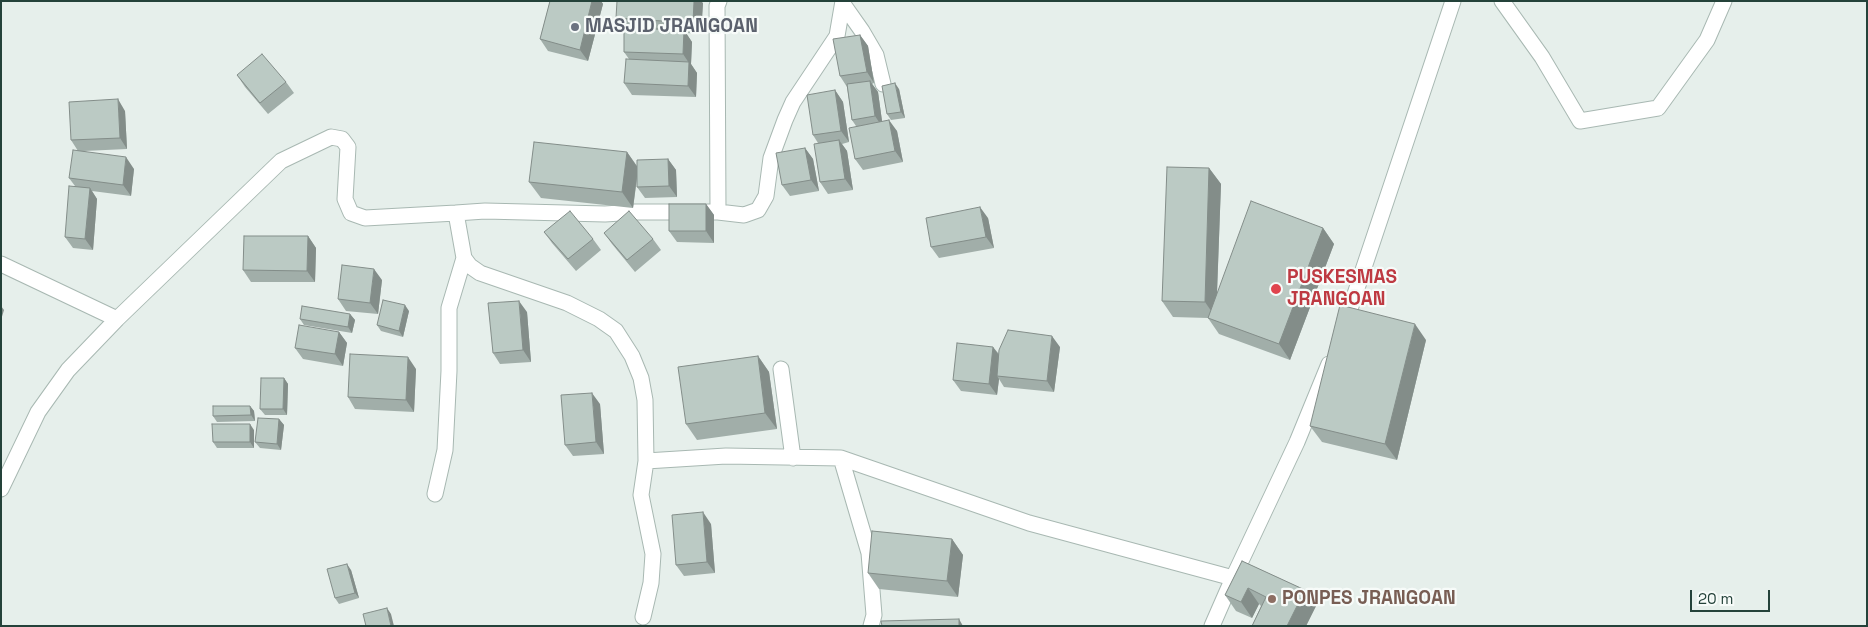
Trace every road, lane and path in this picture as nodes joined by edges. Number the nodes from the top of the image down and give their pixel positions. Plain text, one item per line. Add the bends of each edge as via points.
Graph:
1 (719, 1) edge
2 (1453, 1) edge
3 (1502, 1) edge
4 (1724, 1) edge
5 (843, 3) edge
6 (882, 84) edge
7 (718, 212) junction
8 (456, 213) junction
9 (464, 258) junction
10 (1, 264) edge
11 (117, 319) junction
12 (1340, 337) edge
13 (1332, 355) edge
14 (780, 369) dead end
15 (794, 458) junction
16 (841, 458) junction
17 (646, 461) junction
18 (1, 489) edge
19 (435, 494) dead end
20 (1232, 578) junction
21 (643, 617) dead end
22 (871, 626) edge
23 (1212, 626) edge

1 - 7 street
2 - 12 street
3 - 4 street via 1542,57 1580,121 1658,108 1707,40
5 - 6 street via 876,55
5 - 7 street via 836,36 793,102 785,120 771,158 766,196 758,210 744,215
7 - 8 street via 605,214 485,210
8 - 9 street
8 - 11 street via 365,218 351,213 345,199 348,147 342,139 331,137 280,161
9 - 17 street via 480,272 567,303 616,331 641,378 645,400
9 - 19 street via 449,308 445,450
10 - 11 street
11 - 18 street via 68,370 38,412
13 - 20 street via 1298,442
14 - 15 street
15 - 16 street
15 - 17 street via 726,456
16 - 20 street via 1029,523
16 - 22 street via 869,554 874,615
17 - 21 street via 641,495 653,554 652,583
20 - 23 street

